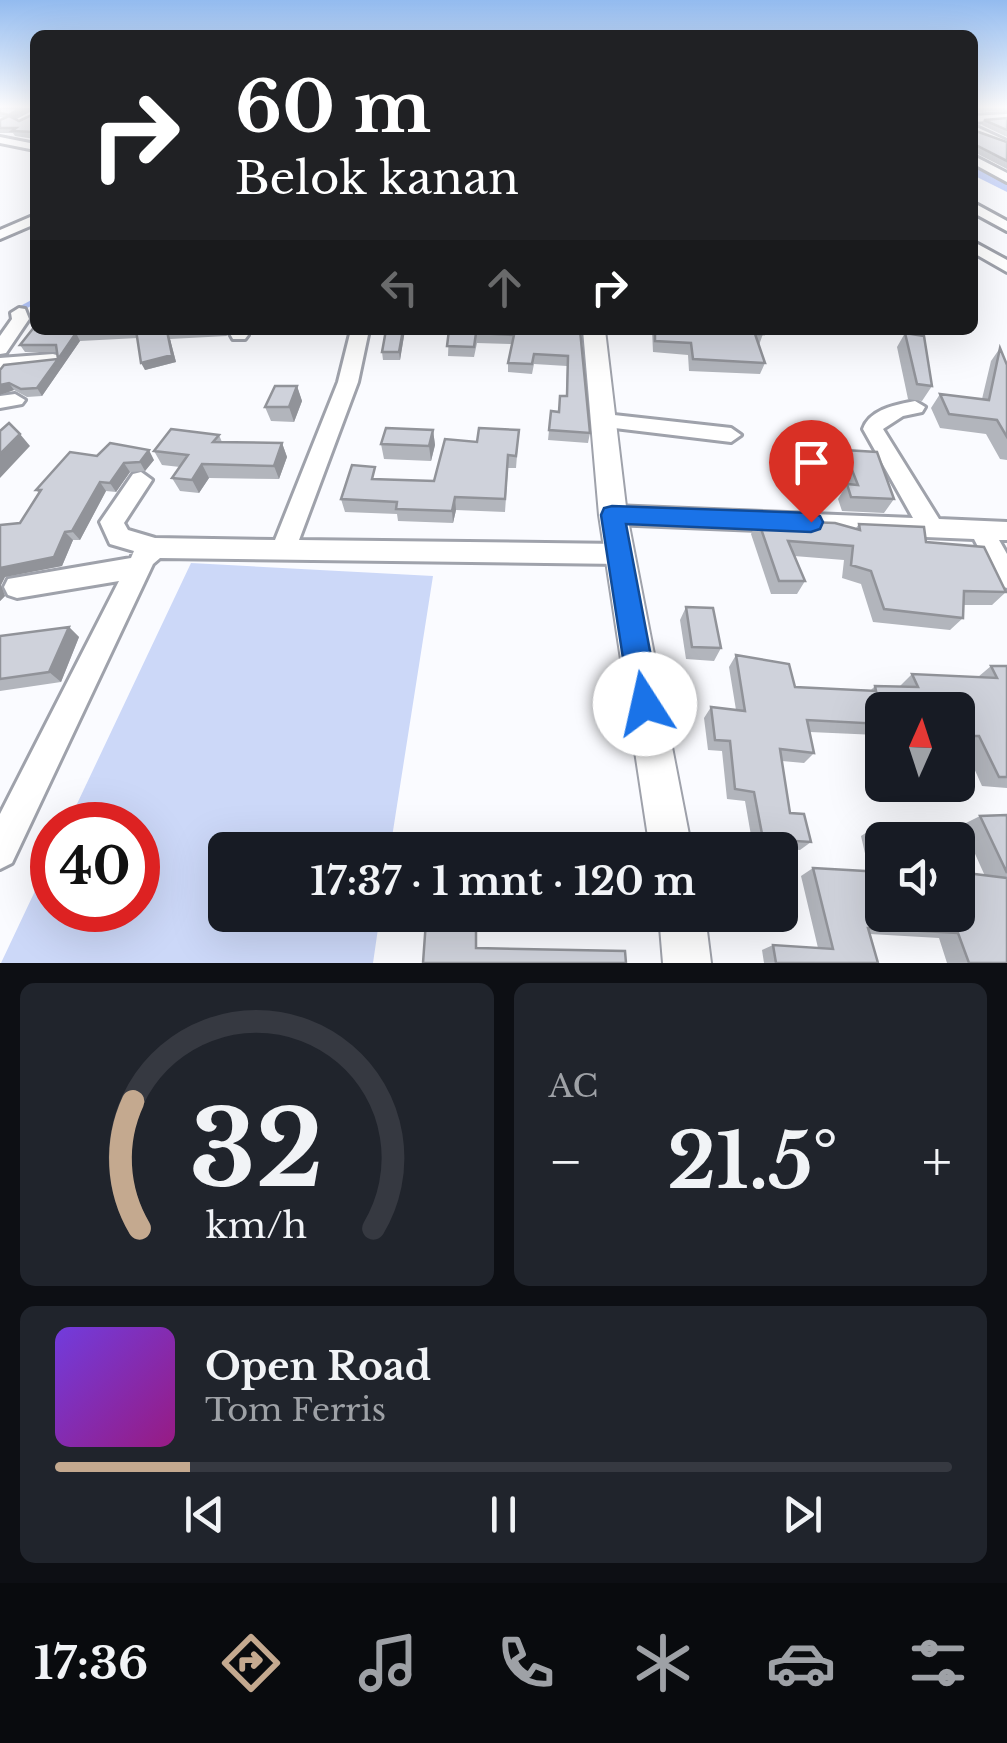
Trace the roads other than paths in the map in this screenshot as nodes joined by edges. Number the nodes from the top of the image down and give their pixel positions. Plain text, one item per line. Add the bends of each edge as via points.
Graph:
1 (978, 161) edge
2 (1007, 178) edge
3 (1007, 203) edge
4 (978, 205) edge
5 (978, 210) edge
6 (30, 221) edge
7 (1007, 230) edge
8 (0, 236) edge
9 (978, 236) edge
10 (978, 249) edge
11 (1007, 267) edge
12 (14, 321) edge
13 (359, 335) edge
14 (595, 335) edge
15 (0, 349) edge
16 (53, 360) edge
17 (0, 364) edge
18 (915, 407) dead end
19 (605, 421) junction
20 (731, 435) dead end
21 (141, 480) dead end
22 (612, 515) junction
23 (931, 527) junction
24 (994, 530) edge
25 (284, 548) junction
26 (621, 554) junction
27 (147, 558) junction
28 (1007, 577) edge
29 (17, 587) dead end
30 (668, 832) edge
31 (0, 851) edge
32 (684, 932) edge
33 (687, 963) edge

1 - 2 street
3 - 4 street
5 - 7 street
6 - 8 street
7 - 9 street
10 - 11 street
12 - 15 street
13 - 25 street via 348,382
14 - 19 street
16 - 17 street
18 - 23 street via 873,428
19 - 20 street
19 - 22 street
21 - 27 street via 112,522 119,538
22 - 23 street
22 - 26 street
23 - 24 street
24 - 28 street
25 - 26 street
25 - 27 street
26 - 30 street
27 - 29 street
27 - 31 street
32 - 33 street

